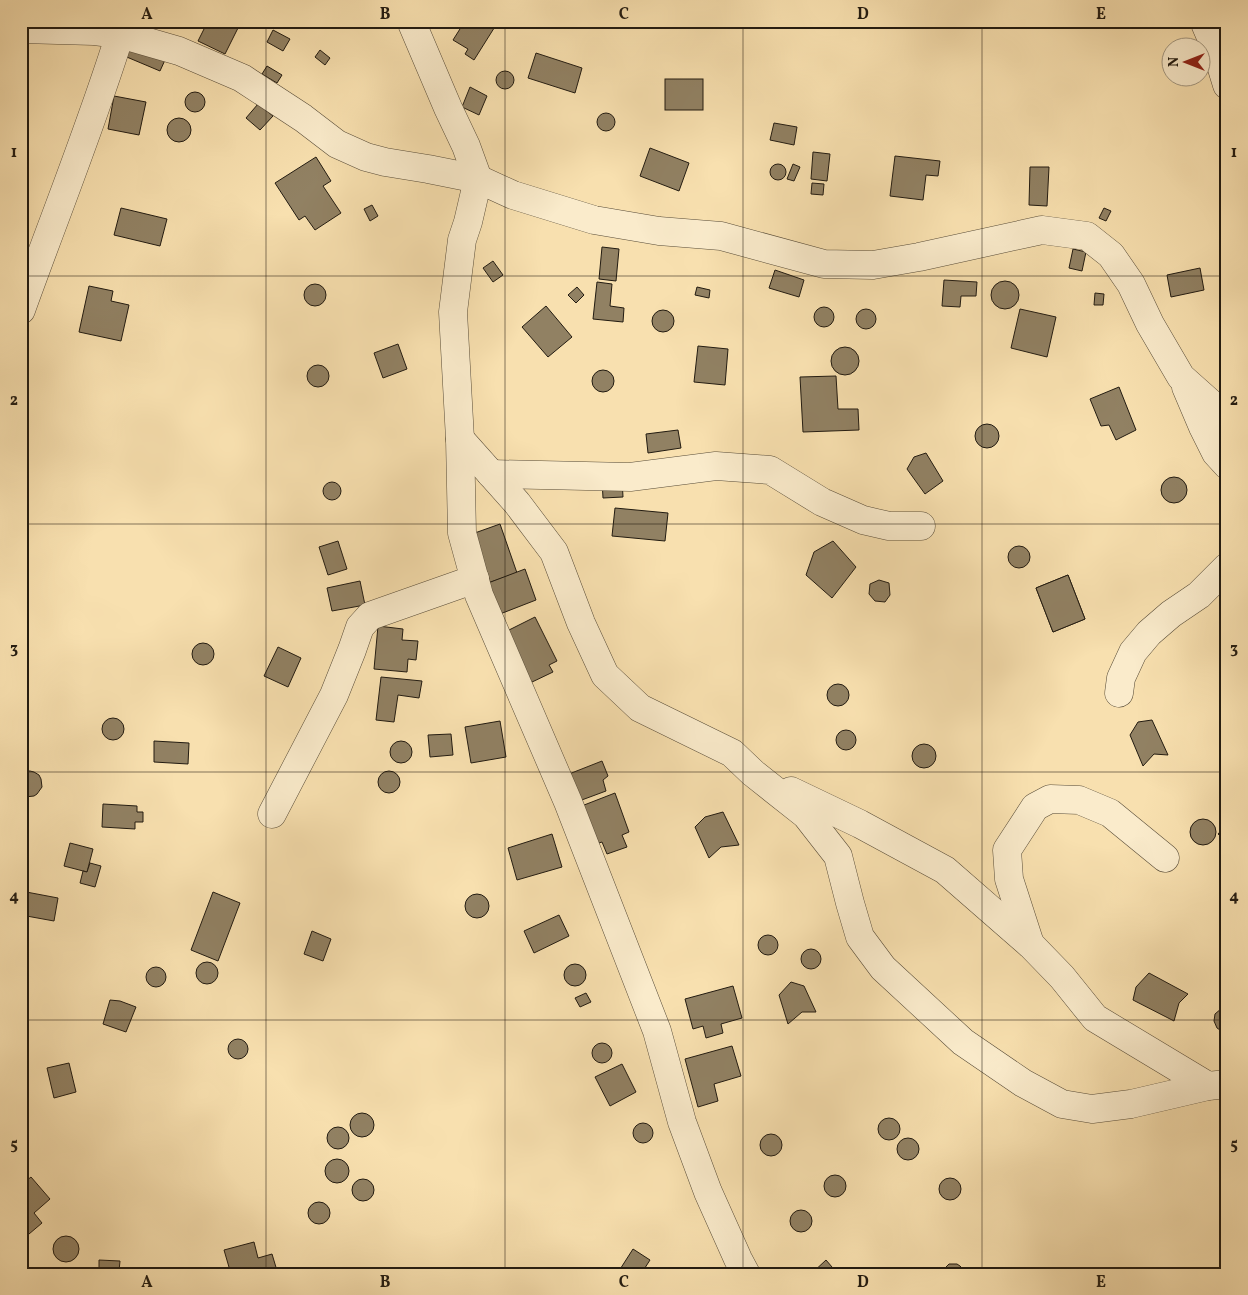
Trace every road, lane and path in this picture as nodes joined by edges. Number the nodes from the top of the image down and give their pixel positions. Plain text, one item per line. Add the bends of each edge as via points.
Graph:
1 (411, 21) edge
2 (1204, 21) edge
3 (21, 29) edge
4 (120, 34) junction
5 (1227, 85) edge
6 (478, 180) junction
7 (21, 310) edge
8 (1181, 377) junction
9 (1227, 418) edge
10 (460, 439) junction
11 (1227, 465) edge
12 (491, 474) junction
13 (921, 526) dead end
14 (1227, 567) edge
15 (474, 579) junction
16 (1119, 693) dead end
17 (753, 773) junction
18 (272, 814) dead end
19 (1165, 858) dead end
20 (1031, 945) junction
21 (1217, 1085) edge
22 (746, 1274) edge

1 - 6 street
2 - 5 street
3 - 4 street
4 - 6 street via 179,51 242,78 337,144 366,157
4 - 7 street
6 - 8 street via 513,195 594,220 659,231 721,236 824,264 873,265 1042,230 1087,236 1111,255 1131,284
6 - 10 street via 462,240 453,312
8 - 9 street
8 - 11 street via 1216,453
10 - 12 street
10 - 15 street via 462,533
12 - 13 street via 630,477 716,466 770,470 822,502 863,520 889,526
12 - 17 street via 554,552 605,675 640,708 732,753
14 - 16 street via 1199,595 1156,627 1132,652 1121,678
15 - 18 street via 370,616 360,627 334,695
15 - 22 street via 568,802 657,1031 682,1122 708,1192
17 - 20 street via 860,824 944,870
17 - 21 street via 806,815 838,856 860,938 883,968 963,1042 1023,1083 1062,1104 1092,1109
19 - 20 street via 1110,813 1079,800 1050,799 1034,807 1007,850 1008,879
20 - 21 street via 1095,1018

